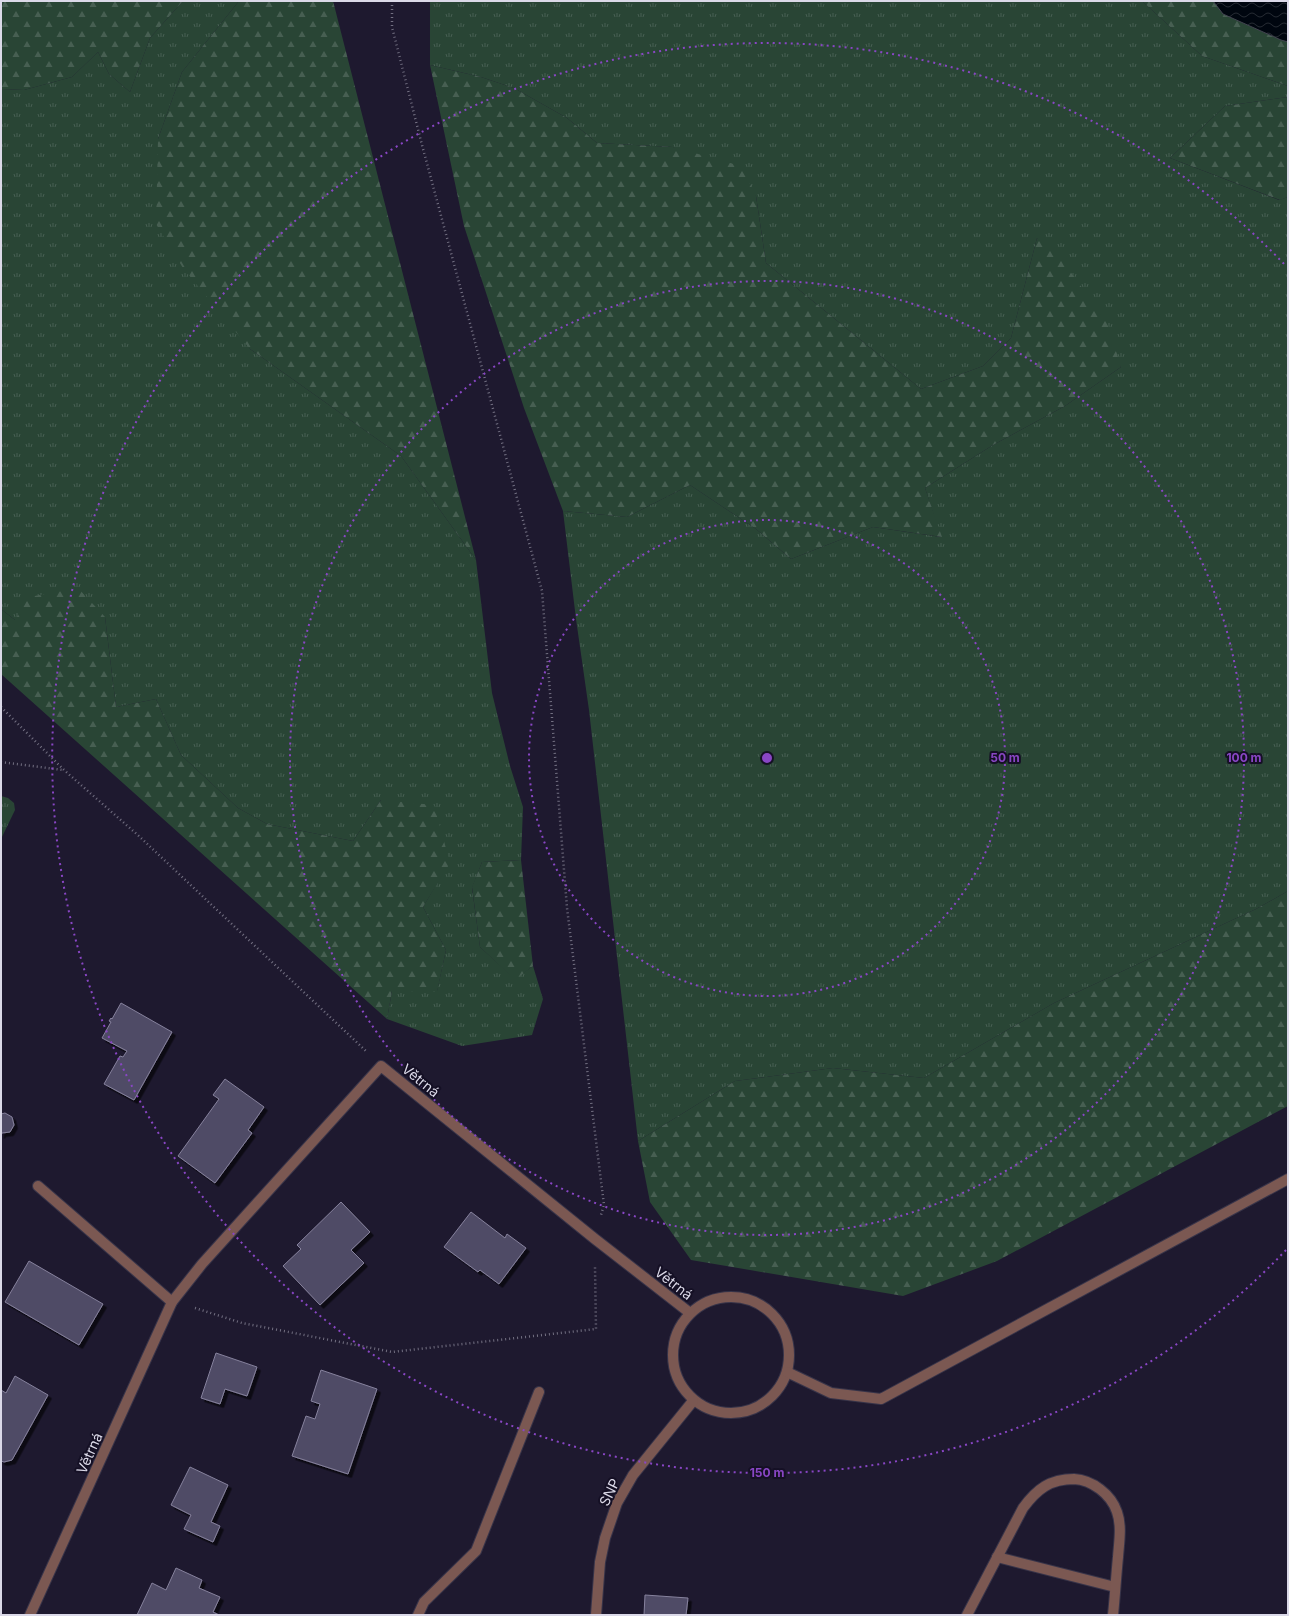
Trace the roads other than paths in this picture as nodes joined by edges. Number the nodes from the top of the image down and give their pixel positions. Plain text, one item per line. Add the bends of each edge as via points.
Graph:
1 (1288, 1180) edge
2 (38, 1186) dead end
3 (172, 1302) junction
4 (690, 1313) junction
5 (787, 1372) junction
6 (539, 1392) dead end
7 (693, 1401) junction
8 (997, 1557) junction
9 (1115, 1587) junction
10 (30, 1615) edge
11 (418, 1615) edge
12 (596, 1615) edge
13 (967, 1615) edge
14 (1113, 1615) edge

1 - 5 street via 881,1399 831,1393
2 - 3 street
3 - 4 street, Větrná via 202,1264 381,1066
3 - 10 street, Větrná
4 - 5 street via 713,1300 733,1297 757,1303 780,1323 788,1342
4 - 7 street via 678,1330 672,1360 681,1387
5 - 7 street via 778,1391 760,1406 739,1413 718,1413
6 - 11 street via 476,1551 424,1602
7 - 12 street, SNP via 633,1474 617,1504 600,1562
8 - 9 street
8 - 9 street via 1023,1508 1034,1494 1047,1485 1063,1479 1080,1480 1096,1486 1109,1497 1117,1512 1120,1528
8 - 13 street
9 - 14 street

